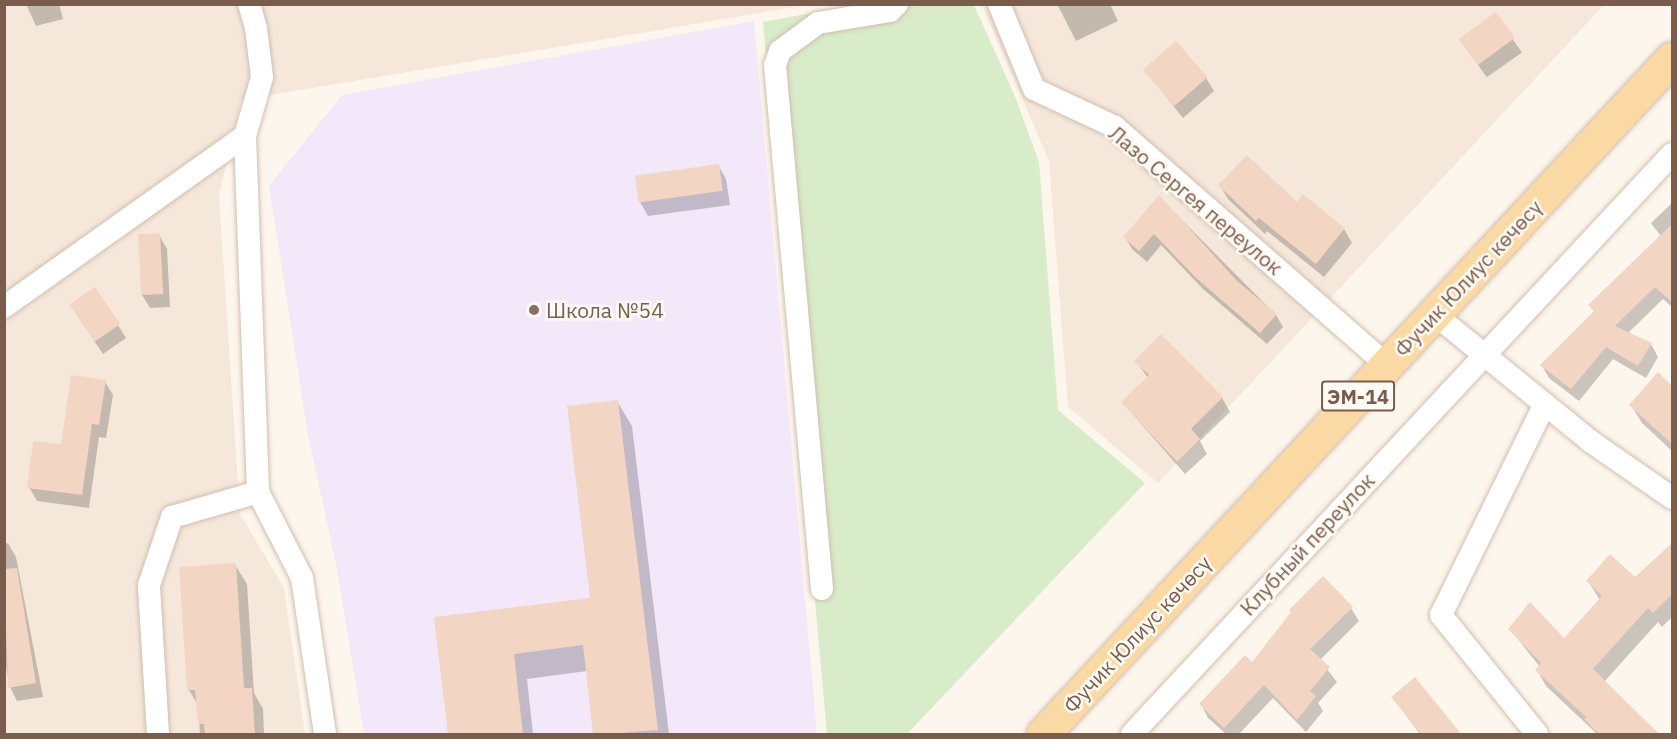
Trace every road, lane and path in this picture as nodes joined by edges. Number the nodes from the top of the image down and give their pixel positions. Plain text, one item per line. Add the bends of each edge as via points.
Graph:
1 (249, 4) edge
2 (897, 4) edge
3 (999, 4) edge
4 (1672, 58) edge
5 (245, 136) junction
6 (1672, 154) edge
7 (4, 307) edge
8 (1434, 314) junction
9 (1483, 354) junction
10 (1388, 365) junction
11 (1545, 404) junction
12 (258, 492) junction
13 (1672, 498) edge
14 (822, 589) dead end
15 (158, 735) edge
16 (325, 735) edge
17 (1043, 735) edge
18 (1132, 735) edge
19 (1537, 735) edge

1 - 5 street via 262,77
2 - 14 street via 890,11 818,24 786,46 775,65
3 - 10 street, Лазо Сергея переулок via 1034,89 1115,127
4 - 8 main road, Фучик Юлиус көчөсү / ЭМ-14
5 - 7 street
5 - 12 street
6 - 9 street, Клубный переулок
8 - 9 street
8 - 10 main road, Фучик Юлиус көчөсү / ЭМ-14
9 - 11 street
9 - 18 street, Клубный переулок
10 - 17 main road, Фучик Юлиус көчөсү / ЭМ-14
11 - 13 street
11 - 19 street via 1441,615
12 - 15 street via 172,517 149,585
12 - 16 street via 302,578

